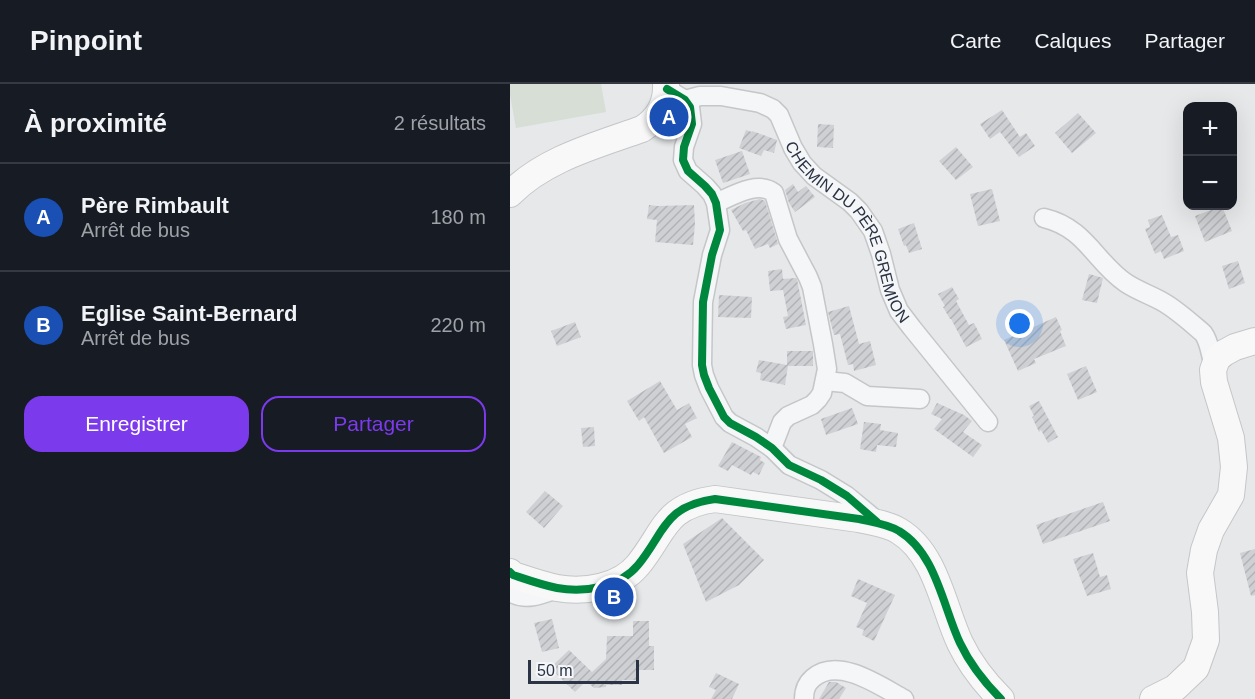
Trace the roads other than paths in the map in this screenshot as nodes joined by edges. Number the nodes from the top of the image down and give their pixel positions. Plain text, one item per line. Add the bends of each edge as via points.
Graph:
1 (673, 91) edge
2 (514, 188) edge
3 (716, 203) junction
4 (1044, 218) dead end
5 (1255, 341) edge
6 (1214, 365) junction
7 (825, 381) junction
8 (920, 399) dead end
9 (988, 422) dead end
10 (772, 448) junction
11 (880, 524) junction
12 (510, 572) edge
13 (559, 588) junction
14 (510, 592) edge
15 (804, 699) edge
16 (904, 699) edge
17 (1001, 699) edge
18 (1153, 699) edge

1 - 2 street via 652,123 575,153
1 - 3 street via 690,107 692,119 684,147 684,166
1 - 9 street, CHEMIN DU PÈRE GREMION via 760,103 779,115 802,163 850,202 873,231 899,311
3 - 7 street via 758,187 774,193 788,239 812,286 825,352
3 - 10 street via 720,230 703,302 704,375 724,417
4 - 6 street via 1073,232 1114,274 1163,302 1203,333
5 - 6 street via 1224,353
6 - 18 street via 1214,382 1231,438 1234,467 1231,495 1211,530 1200,573 1206,640 1196,668 1174,688
7 - 8 street via 845,383 867,396
7 - 10 street via 822,393 812,405 782,422
10 - 11 street via 789,465 847,496
11 - 13 street via 715,499 702,501 678,512 666,523 627,575 597,587
11 - 17 street via 898,530 927,559 961,645 986,684
12 - 13 street
13 - 14 street via 540,596
15 - 16 street via 805,687 815,676 839,670 858,675

